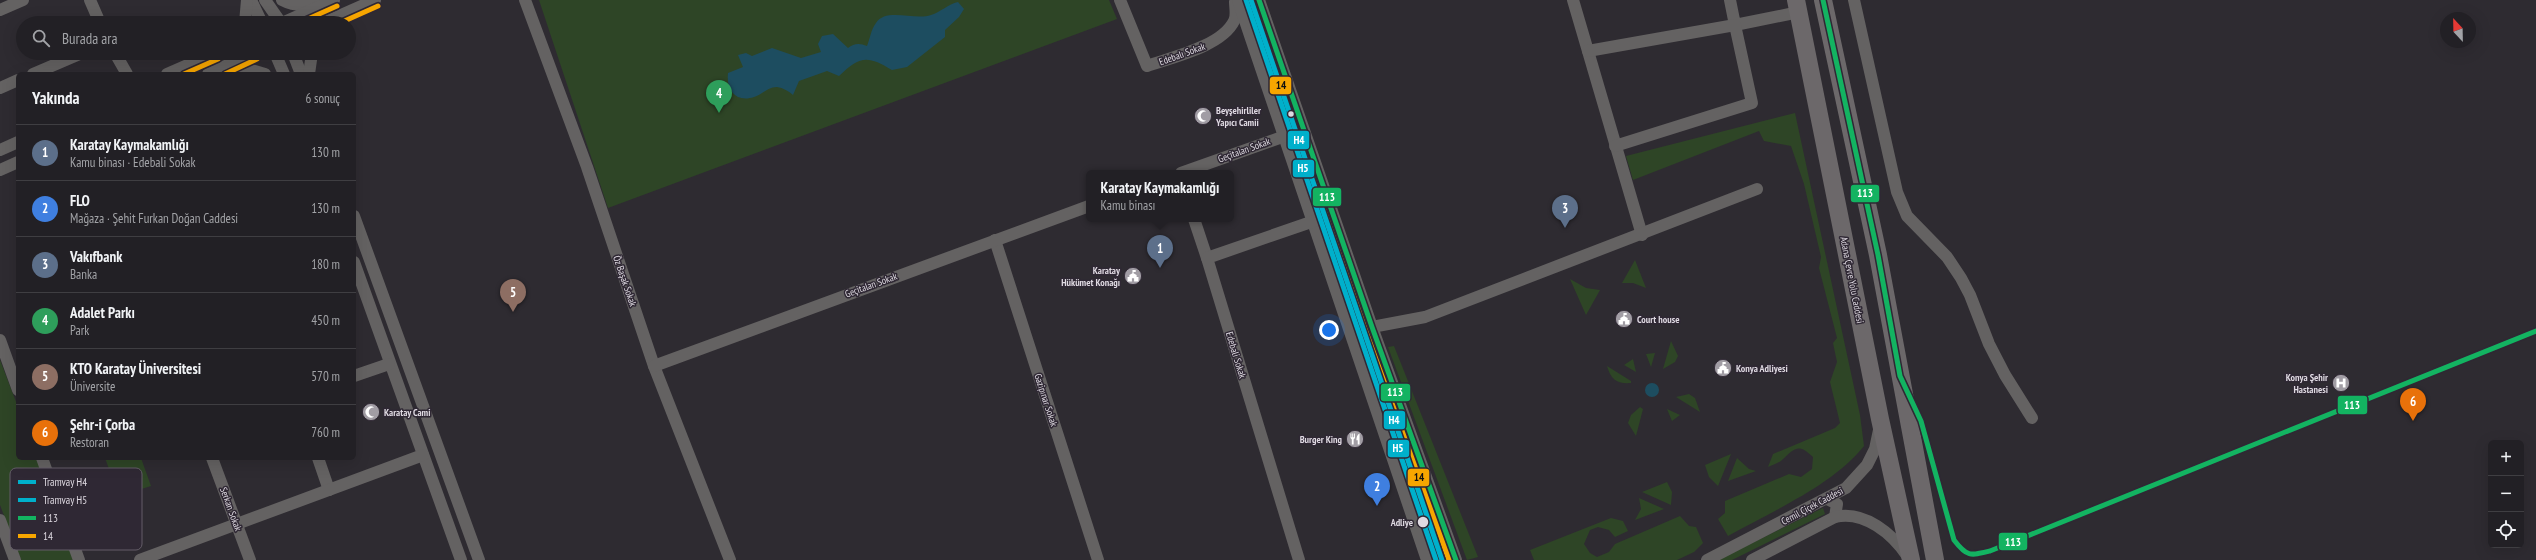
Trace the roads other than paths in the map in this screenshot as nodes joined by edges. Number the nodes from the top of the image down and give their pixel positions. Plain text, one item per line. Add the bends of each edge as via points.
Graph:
1 (23, 0) edge
2 (90, 0) edge
3 (247, 0) edge
4 (251, 0) edge
5 (265, 0) edge
6 (282, 0) edge
7 (375, 0) edge
8 (525, 0) edge
9 (1120, 0) edge
10 (1234, 0) edge
11 (1238, 0) edge
12 (1259, 0) edge
13 (1573, 0) edge
14 (1730, 0) edge
15 (1823, 0) edge
16 (1854, 0) edge
17 (332, 1) edge
18 (1797, 6) edge
19 (0, 10) edge
20 (97, 16) edge
21 (246, 16) edge
22 (259, 16) edge
23 (277, 16) edge
24 (298, 16) edge
25 (341, 16) edge
26 (1735, 24) junction
27 (1588, 51) junction
28 (66, 60) edge
29 (119, 60) edge
30 (199, 60) edge
31 (238, 60) edge
32 (279, 60) edge
33 (296, 60) edge
34 (311, 60) edge
35 (223, 67) junction
36 (38, 72) edge
37 (126, 72) edge
38 (172, 72) edge
39 (212, 72) edge
40 (258, 72) edge
41 (283, 72) edge
42 (300, 72) edge
43 (309, 72) edge
44 (16, 81) edge
45 (0, 88) edge
46 (1284, 136) junction
47 (16, 143) edge
48 (1615, 146) junction
49 (0, 150) edge
50 (16, 163) edge
51 (0, 170) edge
52 (1189, 170) edge
53 (1757, 189) dead end
54 (1086, 207) edge
55 (1314, 221) junction
56 (356, 222) edge
57 (1195, 222) edge
58 (1642, 235) junction
59 (995, 240) junction
60 (1207, 258) junction
61 (356, 268) edge
62 (1372, 327) junction
63 (0, 340) edge
64 (389, 364) junction
65 (654, 366) junction
66 (356, 375) edge
67 (16, 384) edge
68 (2032, 418) dead end
69 (1880, 419) junction
70 (423, 455) junction
71 (213, 460) edge
72 (319, 460) edge
73 (329, 490) junction
74 (1827, 499) junction
75 (1835, 517) junction
76 (0, 520) edge
77 (237, 524) junction
78 (10, 547) edge
79 (11, 550) edge
80 (75, 550) edge
81 (15, 560) edge
82 (79, 560) edge
83 (140, 560) edge
84 (250, 560) edge
85 (461, 560) edge
86 (479, 560) edge
87 (730, 560) edge
88 (1098, 560) edge
89 (1299, 560) edge
90 (1427, 560) edge
91 (1456, 560) edge
92 (1707, 560) edge
93 (1752, 560) edge
94 (1911, 560) edge
95 (1935, 560) edge

1 - 19 street
2 - 20 street
3 - 21 street
4 - 22 street
5 - 23 street
6 - 17 street via 289,4 306,6
7 - 25 street
8 - 65 street, Öz Başak Sokak via 587,167
9 - 10 street, Edebalı Sokak via 1147,66 1213,42 1228,30 1235,20
11 - 46 street
12 - 62 street
13 - 27 street
14 - 26 street
15 - 95 highway via 1878,255
16 - 68 street via 1897,192 1907,216 1947,257 1961,278 1989,344
17 - 24 street
18 - 26 street
18 - 69 highway, Adana Çevre Yolu Caddesi
26 - 27 street
26 - 48 street via 1752,103
27 - 48 street
28 - 36 street
29 - 37 street
30 - 38 street
31 - 35 street
32 - 41 street
33 - 42 street
34 - 43 street
35 - 39 street
35 - 40 street
44 - 45 street
46 - 52 street, Geçitalan Sokak
46 - 55 street
47 - 49 street
48 - 58 street
50 - 51 street
53 - 58 street
54 - 59 street, Geçitalan Sokak
55 - 60 street
55 - 90 street
56 - 86 street
57 - 60 street, Edebali Sokak
58 - 62 street via 1425,317
59 - 65 street, Geçitalan Sokak
59 - 88 street, Gazipınar Sokak
60 - 89 street, Edebali Sokak
61 - 64 street
62 - 91 street
63 - 67 street
64 - 66 street
64 - 70 street
65 - 87 street, Öz Başak Sokak
69 - 74 street, Cemil Çiçek Caddesi via 1878,442 1867,465 1846,488
69 - 94 highway, Adana Çevre Yolu Caddesi
70 - 73 street
70 - 85 street
71 - 77 street, Serkan Sokak
72 - 73 street
73 - 77 street
74 - 75 street via 1837,504
74 - 92 street, Cemil Çiçek Caddesi
75 - 93 street, Cemil Çiçek Caddesi
75 - 94 street, Cemil Çiçek Caddesi via 1849,515 1875,524 1890,535
76 - 78 street
77 - 83 street
77 - 84 street, Serkan Sokak
79 - 81 street
80 - 82 street

